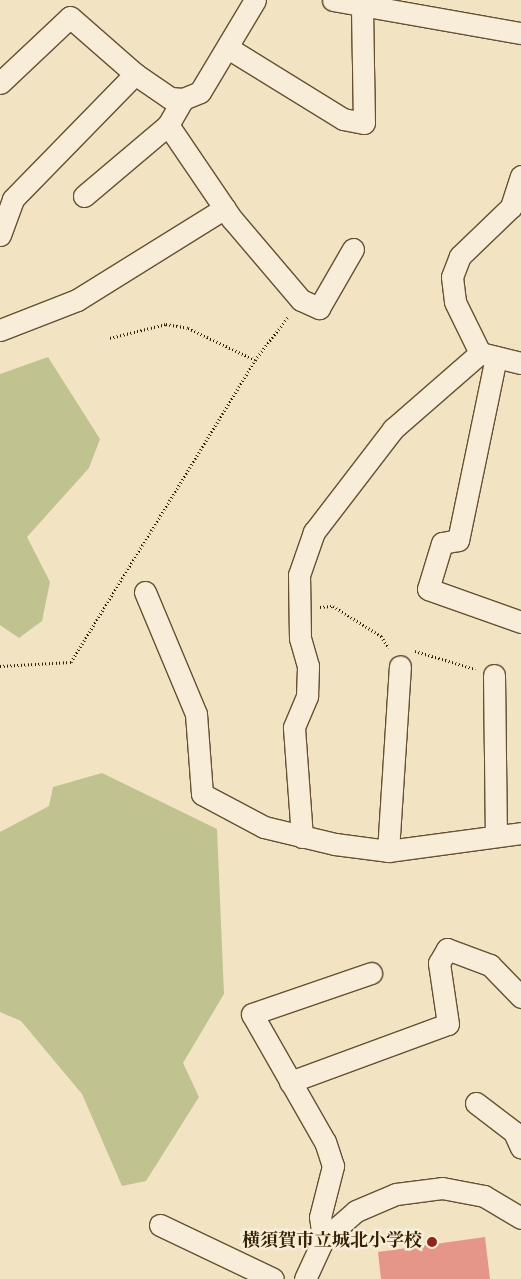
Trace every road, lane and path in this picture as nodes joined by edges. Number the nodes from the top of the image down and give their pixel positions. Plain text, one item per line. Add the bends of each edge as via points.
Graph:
1 (255, 0) edge
2 (333, 0) edge
3 (362, 4) junction
4 (67, 8) edge
5 (521, 34) edge
6 (228, 48) junction
7 (135, 74) junction
8 (0, 83) edge
9 (183, 99) junction
10 (168, 125) junction
11 (521, 176) edge
12 (84, 196) dead end
13 (225, 208) junction
14 (0, 235) edge
15 (353, 249) dead end
16 (301, 300) junction
17 (0, 330) edge
18 (110, 338) dead end
19 (488, 355) junction
20 (255, 360) junction
21 (521, 363) edge
22 (145, 592) dead end
23 (299, 608) junction
24 (521, 622) edge
25 (0, 666) edge
26 (400, 666) junction
27 (494, 675) joint
28 (496, 834) junction
29 (521, 834) edge
30 (302, 837) junction
31 (388, 851) junction
32 (371, 972) dead end
33 (521, 997) edge
34 (290, 1082) junction
35 (476, 1104) dead end
36 (521, 1148) edge
37 (521, 1218) edge
38 (160, 1225) dead end
39 (323, 1240) junction
40 (273, 1279) edge
41 (305, 1279) edge

1 - 6 street
2 - 3 street
3 - 5 street
3 - 6 street via 364,123 343,119
4 - 7 street
4 - 8 street
6 - 9 street via 200,92
7 - 9 street via 170,98
7 - 14 street via 13,199
9 - 10 street
10 - 12 street
10 - 13 street
11 - 19 street via 511,207 460,256 452,276 455,302
13 - 16 street
13 - 17 street via 77,300
15 - 16 street via 318,308
16 - 20 path
18 - 20 path via 166,324 188,328
19 - 21 street
19 - 23 street via 393,428 314,532 299,576
19 - 24 street via 458,540 442,543 428,589
20 - 25 path via 71,662
22 - 30 street via 196,714 202,794 264,827
23 - 26 path via 333,606 381,636
23 - 30 street via 300,638 308,666 307,696 294,727
26 - 27 path via 407,652 421,650
26 - 31 street
27 - 28 street
28 - 29 street
28 - 31 street
30 - 31 street
32 - 34 street via 252,1014
33 - 34 street via 490,966 447,949 439,963 448,1024
34 - 39 street via 325,1142 333,1166 320,1217
35 - 36 street via 514,1132
37 - 39 street via 484,1196 442,1188 396,1194 372,1204 356,1212
38 - 40 street
39 - 41 street

